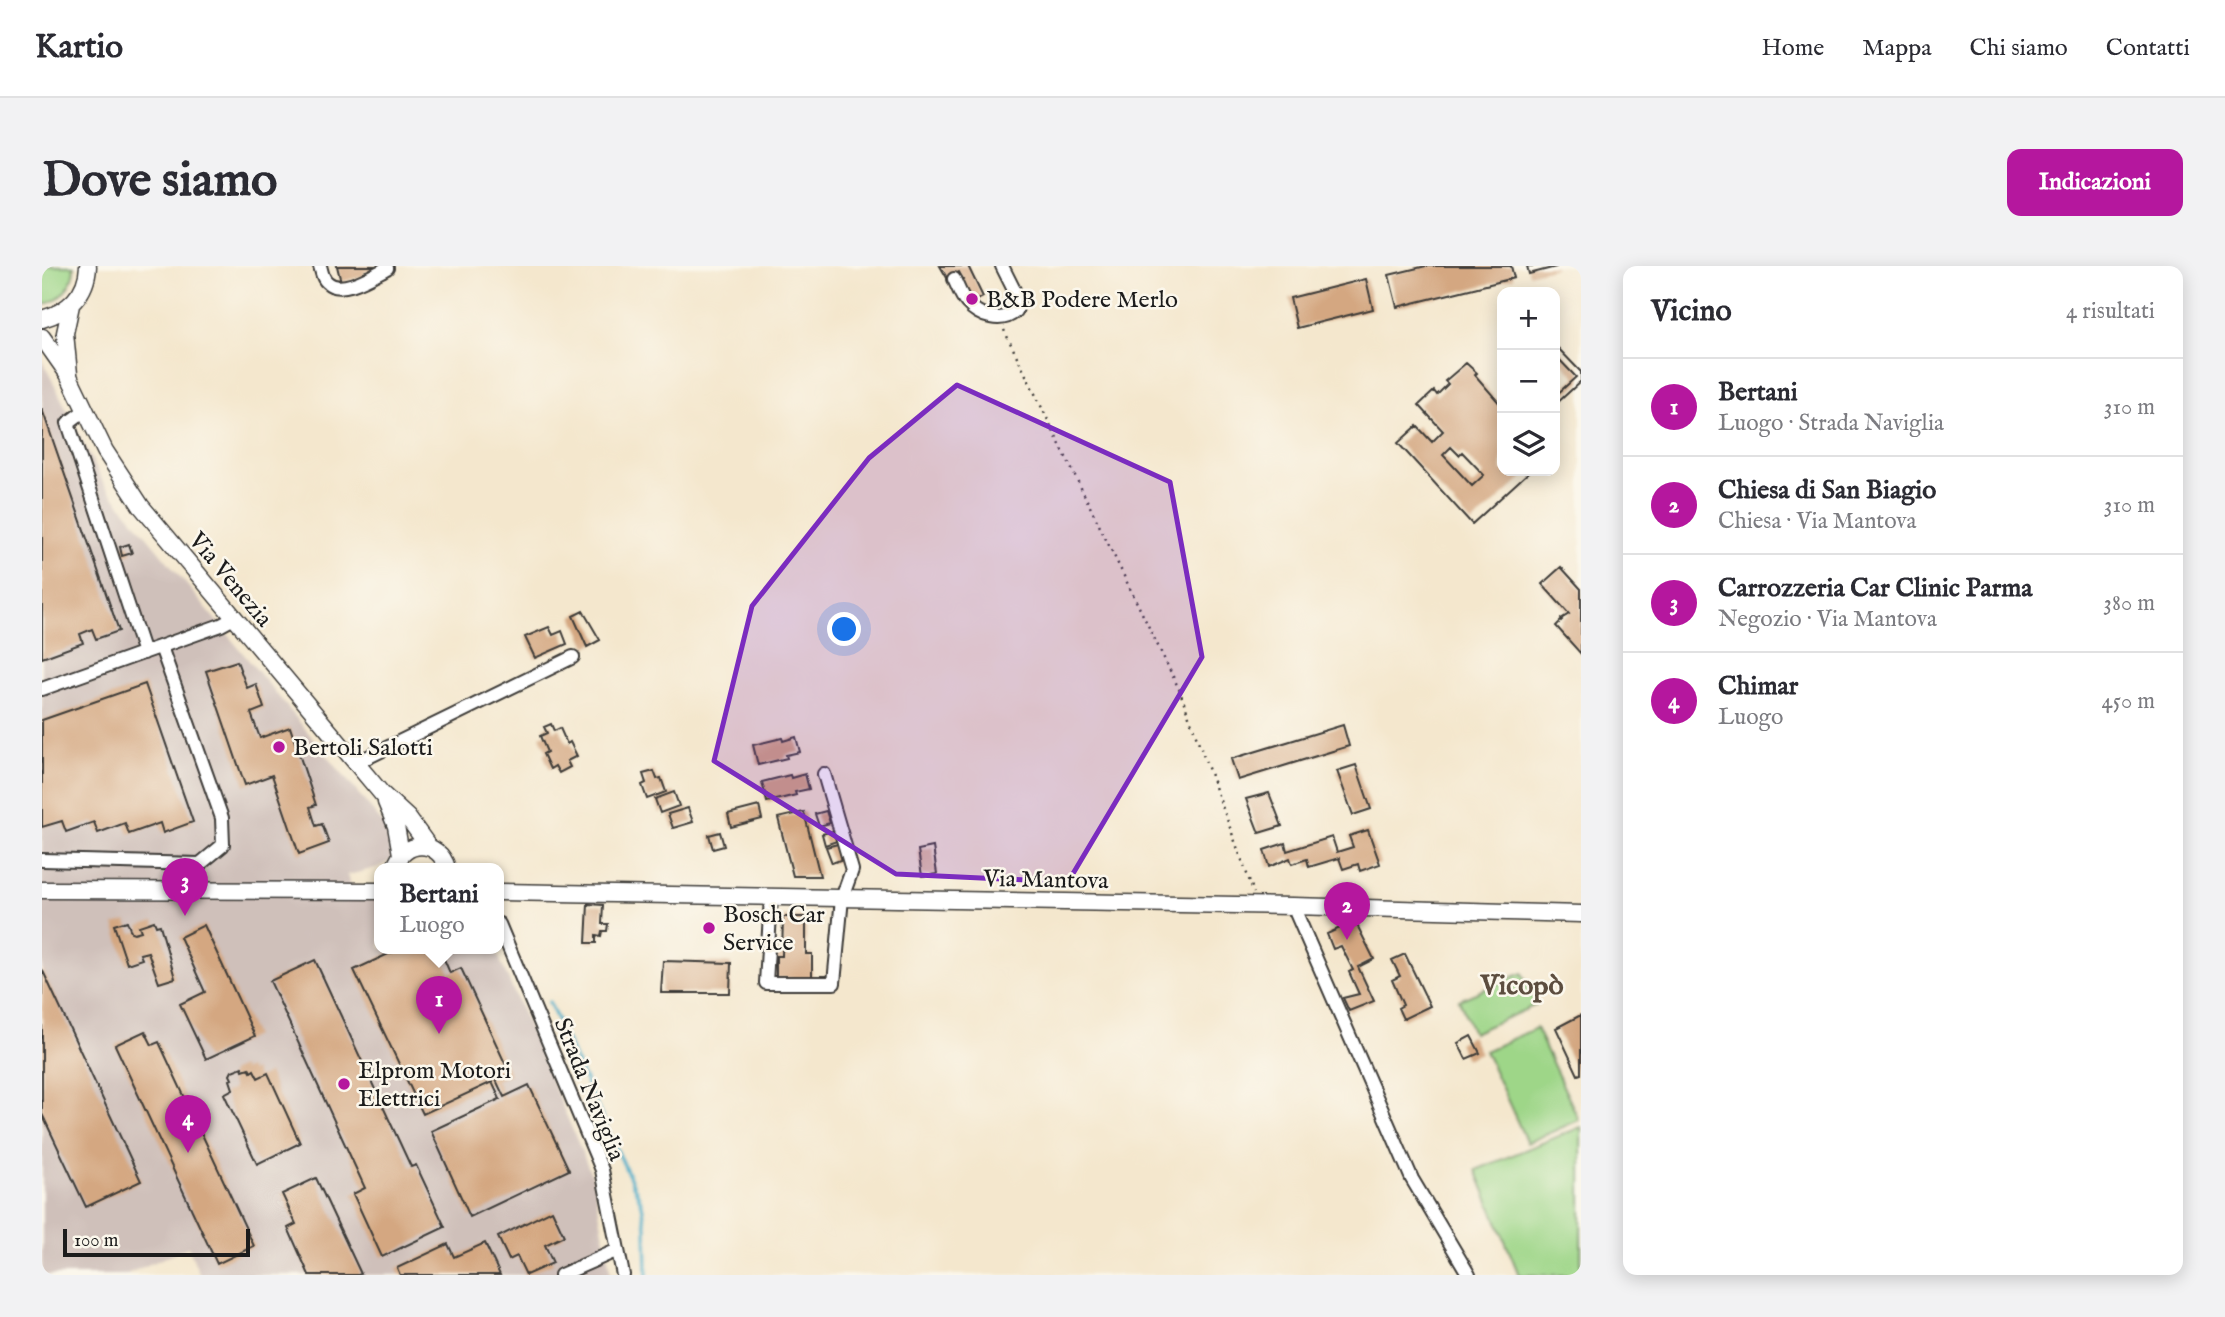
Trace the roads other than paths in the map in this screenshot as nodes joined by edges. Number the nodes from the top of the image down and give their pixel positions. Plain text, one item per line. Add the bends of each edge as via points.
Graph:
1 (103, 266) edge
2 (320, 266) edge
3 (386, 266) edge
4 (1002, 266) edge
5 (88, 270) edge
6 (954, 279) dead end
7 (71, 305) junction
8 (42, 318) edge
9 (42, 337) edge
10 (69, 377) junction
11 (85, 410) junction
12 (234, 618) junction
13 (161, 647) junction
14 (144, 653) junction
15 (573, 657) dead end
16 (42, 689) edge
17 (356, 763) junction
18 (824, 774) dead end
19 (382, 794) junction
20 (429, 847) junction
21 (42, 860) edge
22 (398, 861) edge
23 (445, 863) edge
24 (374, 883) edge
25 (42, 890) edge
26 (357, 891) junction
27 (374, 891) edge
28 (504, 891) edge
29 (771, 896) junction
30 (842, 898) junction
31 (1293, 906) junction
32 (1581, 914) edge
33 (504, 937) edge
34 (618, 1250) junction
35 (561, 1275) edge
36 (623, 1275) edge
37 (1469, 1275) edge

1 - 5 main road
2 - 3 street via 327,282 343,287 364,281
4 - 6 street via 1018,304 1012,315 998,319 967,303
5 - 7 main road, Via Venezia via 82,291
7 - 8 main road
7 - 10 main road, Via Venezia via 65,333
9 - 10 main road, Via Venezia
10 - 11 main road, Via Venezia
11 - 12 main road, Via Venezia via 134,497
11 - 14 street via 68,423
12 - 13 street
12 - 17 main road, Via Venezia
13 - 14 street
13 - 21 street via 222,818 223,845 200,864
14 - 16 street
15 - 17 street
17 - 19 main road, Via Venezia
18 - 30 street via 852,870
19 - 20 main road, Via Venezia via 408,818
19 - 22 main road, Via Venezia via 396,826
20 - 22 main road via 414,846
20 - 23 main road
24 - 26 main road
25 - 26 main road
26 - 27 main road
28 - 29 main road, Via Mantova
29 - 30 main road, Via Mantova
29 - 30 street via 766,984 834,983
30 - 31 main road, Via Mantova
31 - 32 main road, Via Mantova
31 - 37 street via 1412,1179
33 - 34 street, Strada Naviglia via 601,1170
34 - 35 street
34 - 36 street, Strada Naviglia

